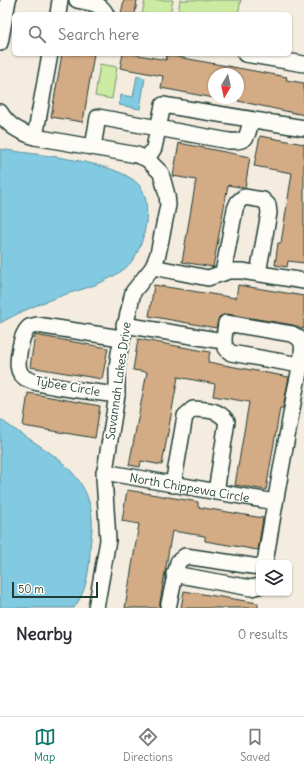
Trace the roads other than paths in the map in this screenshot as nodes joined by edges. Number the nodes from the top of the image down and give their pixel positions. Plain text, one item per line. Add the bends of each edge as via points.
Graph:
1 (8, 0) edge
2 (60, 0) edge
3 (77, 0) edge
4 (58, 12) edge
5 (105, 12) edge
6 (0, 43) edge
7 (50, 56) edge
8 (257, 56) edge
9 (304, 64) edge
10 (0, 112) edge
11 (250, 120) junction
12 (158, 127) junction
13 (304, 128) edge
14 (35, 137) junction
15 (93, 147) junction
16 (147, 159) junction
17 (153, 267) junction
18 (223, 273) junction
19 (258, 273) junction
20 (304, 281) edge
21 (123, 331) junction
22 (223, 341) junction
23 (300, 365) junction
24 (117, 395) junction
25 (104, 472) junction
26 (173, 485) junction
27 (216, 492) junction
28 (275, 502) junction
29 (266, 560) edge
30 (256, 567) edge
31 (174, 574) junction
32 (256, 587) edge
33 (96, 608) edge
34 (168, 608) edge

1 - 6 street
2 - 4 street
3 - 5 street via 96,3
7 - 14 street
8 - 9 street
10 - 14 street, Savannah Lakes Drive via 8,123
11 - 12 street via 248,134 245,140 240,142
11 - 12 street via 162,104
11 - 13 street
12 - 15 street via 98,117
12 - 16 street via 154,148
14 - 15 street, Savannah Lakes Drive
15 - 16 street, Savannah Lakes Drive via 128,152
16 - 17 street, Savannah Lakes Drive via 160,173 165,184 168,205 162,242
17 - 18 street via 208,278
17 - 21 street, Savannah Lakes Drive via 133,292
18 - 19 street
18 - 19 street via 235,209 244,197 264,200 268,205 269,213
19 - 20 street
21 - 22 street
21 - 24 street, Savannah Lakes Drive via 117,368
21 - 24 street, Tybee Circle via 37,325 29,327 25,331 18,360 18,368 25,378
22 - 23 street via 231,353
22 - 23 street via 226,323 292,334 299,338 302,345
23 - 28 street
24 - 25 street, Savannah Lakes Drive
25 - 26 street, North Chippewa Circle
25 - 33 street, Savannah Lakes Drive via 108,540
26 - 27 street, North Chippewa Circle
26 - 27 street via 185,416 193,409 205,410 220,413 227,421
27 - 28 street, North Chippewa Circle
28 - 29 street
30 - 31 street via 184,556 178,562
31 - 32 street
31 - 34 street

